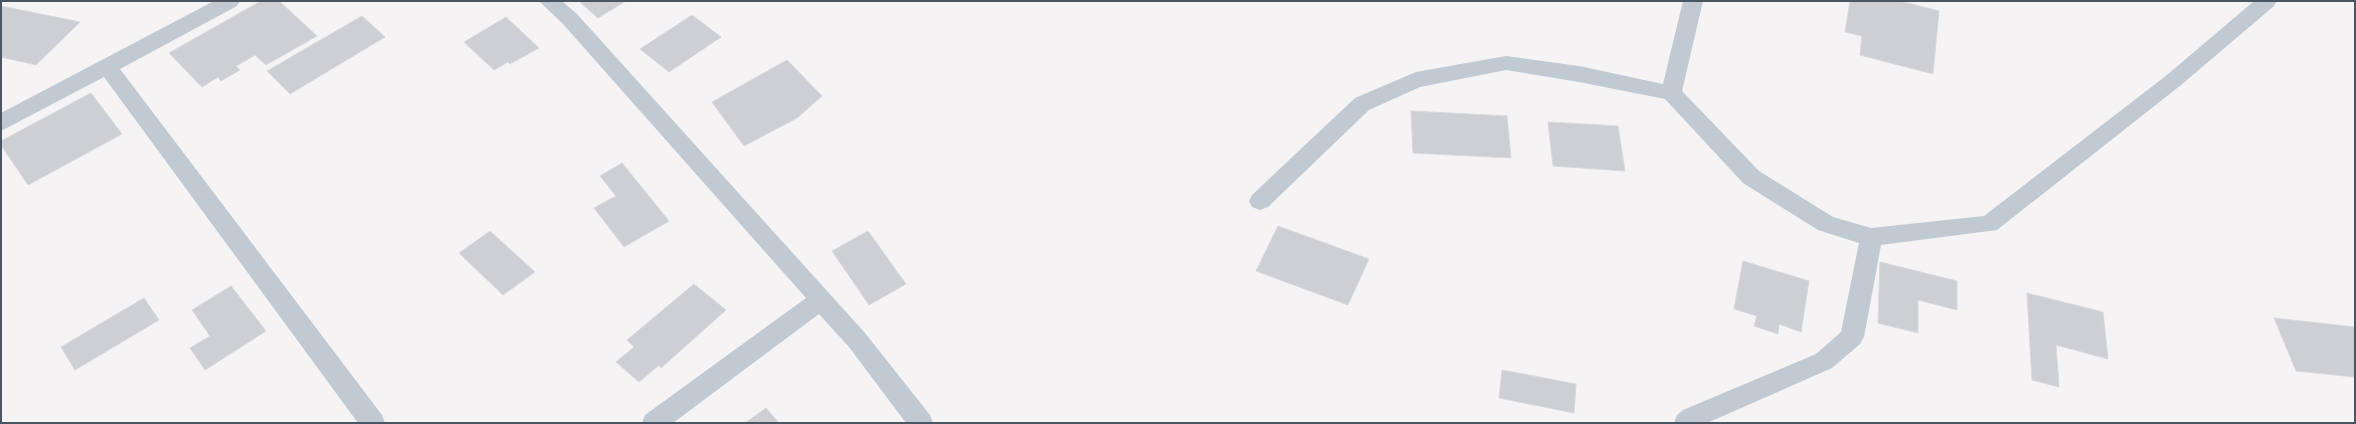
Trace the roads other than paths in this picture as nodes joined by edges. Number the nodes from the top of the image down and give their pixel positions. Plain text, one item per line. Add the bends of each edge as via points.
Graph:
1 (230, 1) edge
2 (549, 1) edge
3 (1693, 1) edge
4 (2267, 1) edge
5 (107, 67) junction
6 (1672, 93) junction
7 (1, 122) edge
8 (1260, 201) dead end
9 (1871, 237) junction
10 (821, 300) junction
11 (373, 423) edge
12 (654, 423) edge
13 (921, 423) edge
14 (1686, 423) edge

1 - 5 street
2 - 10 street via 575,25
3 - 6 street
4 - 9 street via 2174,80 1989,224
5 - 7 street
5 - 11 street
6 - 8 street via 1506,62 1416,80 1362,104
6 - 9 street via 1750,177 1826,224
9 - 14 street via 1852,337 1824,361 1692,418
10 - 12 street
10 - 13 street via 857,340

